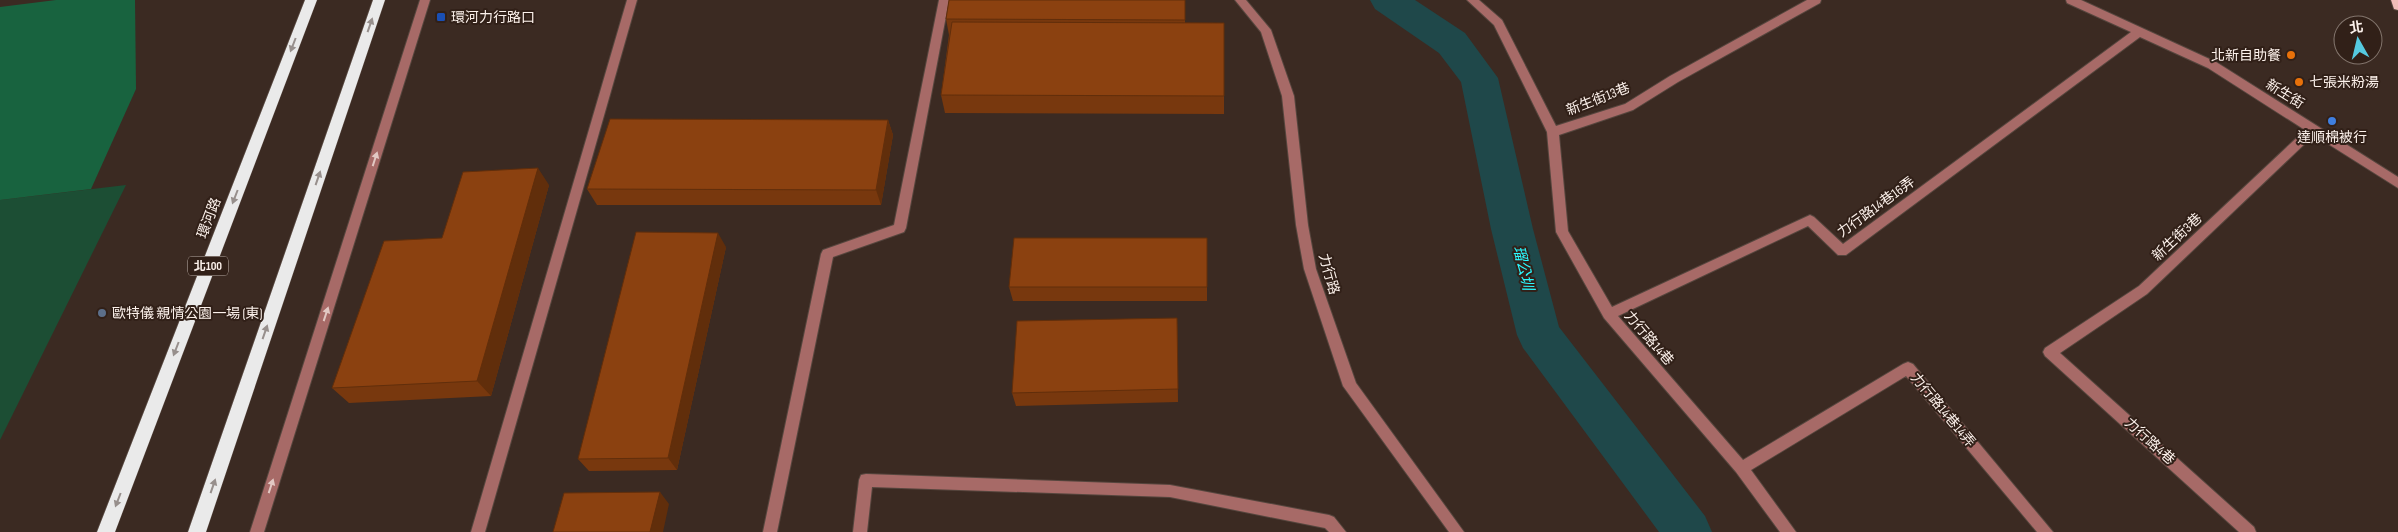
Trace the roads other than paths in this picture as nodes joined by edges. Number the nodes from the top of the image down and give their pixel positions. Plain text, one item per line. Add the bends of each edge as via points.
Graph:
1 (311, 0) edge
2 (379, 0) edge
3 (426, 0) edge
4 (632, 0) edge
5 (944, 0) edge
6 (1240, 0) edge
7 (1472, 0) edge
8 (1816, 0) edge
9 (2071, 0) edge
10 (2396, 0) edge
11 (2398, 6) edge
12 (2140, 31) junction
13 (2314, 129) junction
14 (1553, 132) junction
15 (2398, 183) edge
16 (1609, 314) junction
17 (2050, 352) joint
18 (1741, 468) junction
19 (106, 532) edge
20 (197, 532) edge
21 (257, 532) edge
22 (478, 532) edge
23 (770, 532) edge
24 (860, 532) edge
25 (1339, 532) edge
26 (1457, 532) edge
27 (1789, 532) edge
28 (2046, 532) edge
29 (2249, 532) edge

1 -> 19 highway, 環河路 / 北100
20 -> 2 highway
21 -> 3 street
4 - 22 street
5 - 23 street via 900,228 827,254
6 - 26 street, 力行路 via 1266,30 1288,96 1310,269 1350,386
7 - 14 street via 1498,23
8 - 14 street, 新生街13巷 via 1629,107
9 - 12 street, 新生街
10 - 11 main road
12 - 13 street, 新生街 via 2212,65
12 - 16 street, 力行路14巷16弄 via 1842,251 1810,220
13 - 15 street, 新生街
13 - 17 street, 新生街3巷 via 2143,290
14 - 16 street, 力行路14巷 via 1562,232
16 - 18 street, 力行路14巷
17 - 29 street, 力行路4巷
18 - 27 street, 力行路14巷
18 - 28 street, 力行路14巷14弄 via 1908,368
24 - 25 street via 866,480 1170,491 1329,522

